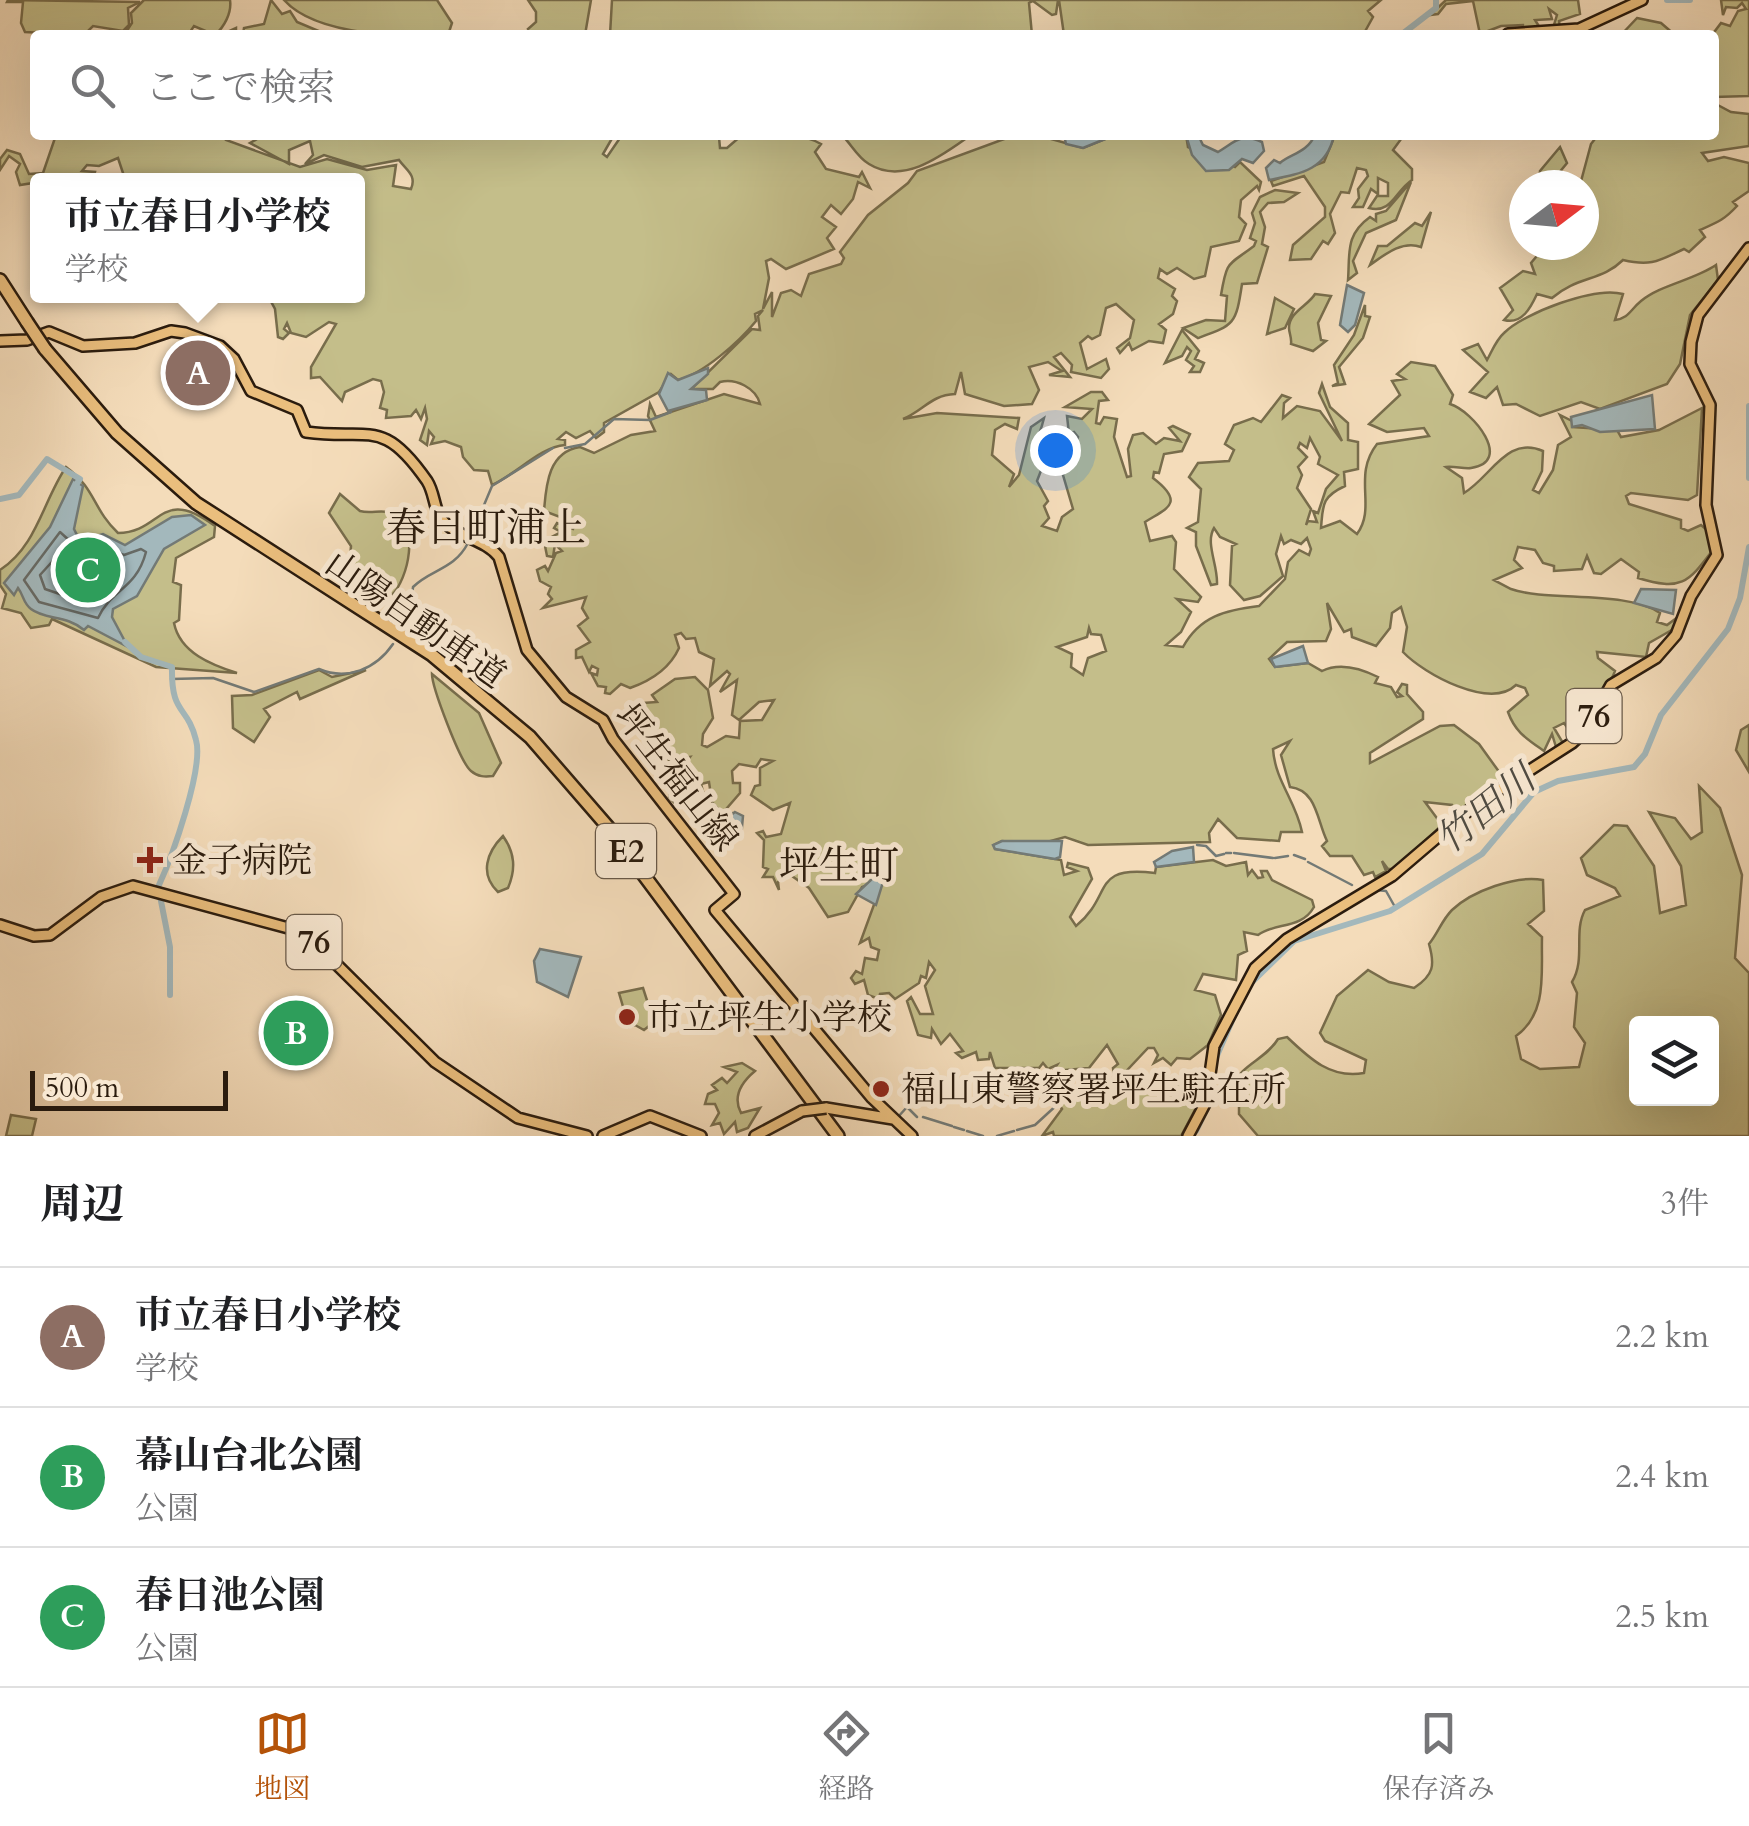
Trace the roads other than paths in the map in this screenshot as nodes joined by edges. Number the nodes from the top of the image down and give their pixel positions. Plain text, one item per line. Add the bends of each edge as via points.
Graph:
1 (1642, 0) edge
2 (1565, 30) edge
3 (1749, 248) edge
4 (0, 280) edge
5 (0, 289) edge
6 (25, 324) junction
7 (0, 341) edge
8 (0, 925) edge
9 (893, 1118) junction
10 (587, 1136) edge
11 (603, 1136) edge
12 (701, 1136) edge
13 (755, 1136) edge
14 (835, 1136) edge
15 (912, 1136) edge
16 (1188, 1136) edge

1 - 2 main road
3 - 16 main road, 76 via 1693,330 1690,364 1710,410 1706,506 1717,555 1676,635 1656,658 1611,685 1572,743 1474,806 1392,876 1278,946 1246,983 1214,1046 1206,1102
4 - 6 highway, 山陽自動車道 / E2
5 - 6 highway, 山陽自動車道 / E2
6 - 14 highway, 山陽自動車道 / E2, bridge via 99,420 163,482 233,535 481,693 561,770
7 - 9 main road, 坪生福山線 via 49,332 81,346 130,344 175,331 220,346 248,387 297,410 306,432 370,432 389,439 429,484 443,522 499,556 527,650 566,697 604,722 734,894 714,910
8 - 10 main road, 76 via 50,935 101,896 133,886 292,929 316,943 435,1062 518,1118
9 - 13 main road, bridge via 802,1111
9 - 15 main road
11 - 12 main road via 650,1116

